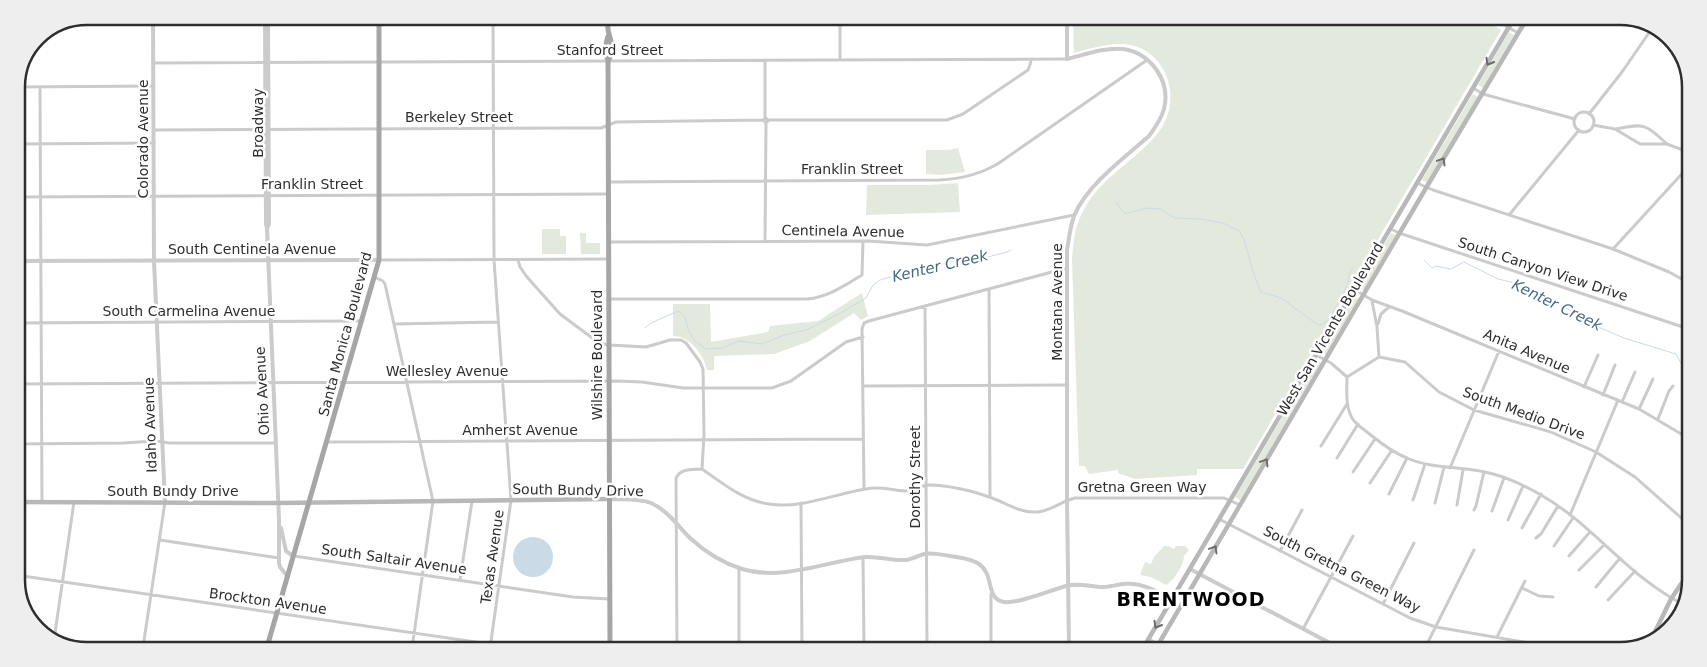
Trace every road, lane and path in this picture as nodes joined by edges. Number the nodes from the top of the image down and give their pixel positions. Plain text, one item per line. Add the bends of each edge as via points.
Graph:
1 (153, 25) edge
2 (266, 25) edge
3 (379, 25) edge
4 (493, 25) edge
5 (608, 25) edge
6 (840, 25) edge
7 (1066, 25) edge
8 (1505, 25) edge
9 (1523, 25) edge
10 (1509, 27) junction
11 (1650, 32) edge
12 (1518, 33) junction
13 (1067, 59) junction
14 (765, 60) junction
15 (840, 60) junction
16 (1031, 60) junction
17 (1147, 60) junction
18 (608, 61) junction
19 (267, 62) junction
20 (379, 62) junction
21 (493, 62) junction
22 (154, 63) junction
23 (154, 86) junction
24 (25, 87) edge
25 (40, 87) junction
26 (1473, 88) junction
27 (1483, 94) junction
28 (1589, 114) junction
29 (1575, 119) junction
30 (766, 120) junction
31 (1593, 124) junction
32 (608, 125) junction
33 (494, 128) junction
34 (267, 129) junction
35 (380, 129) junction
36 (1615, 129) junction
37 (154, 130) junction
38 (1578, 130) junction
39 (40, 143) junction
40 (154, 143) junction
41 (25, 144) edge
42 (1667, 144) junction
43 (1682, 148) edge
44 (1682, 173) edge
45 (765, 180) junction
46 (608, 182) junction
47 (1417, 183) junction
48 (1426, 188) junction
49 (494, 194) junction
50 (608, 194) junction
51 (380, 195) junction
52 (40, 196) junction
53 (154, 196) junction
54 (267, 196) junction
55 (25, 197) edge
56 (1074, 215) junction
57 (1509, 215) junction
58 (1391, 229) junction
59 (1399, 233) junction
60 (765, 241) junction
61 (863, 241) junction
62 (608, 242) junction
63 (1613, 249) junction
64 (608, 259) junction
65 (379, 260) junction
66 (494, 260) junction
67 (518, 260) junction
68 (25, 261) edge
69 (41, 261) junction
70 (154, 261) junction
71 (268, 261) junction
72 (1068, 268) junction
73 (374, 278) junction
74 (1682, 279) edge
75 (989, 289) junction
76 (1355, 290) junction
77 (1363, 295) junction
78 (608, 299) junction
79 (1372, 300) junction
80 (925, 306) junction
81 (1389, 307) junction
82 (361, 321) junction
83 (157, 322) junction
84 (270, 322) junction
85 (498, 322) junction
86 (25, 323) edge
87 (41, 323) junction
88 (394, 324) junction
89 (1377, 327) junction
90 (1682, 327) edge
91 (863, 337) junction
92 (609, 345) junction
93 (1499, 351) junction
94 (1316, 355) junction
95 (1598, 355) dead end
96 (1379, 357) junction
97 (1325, 360) junction
98 (1615, 365) dead end
99 (1634, 372) dead end
100 (1347, 377) junction
101 (1653, 379) dead end
102 (609, 381) junction
103 (344, 382) junction
104 (407, 382) junction
105 (503, 382) junction
106 (25, 384) edge
107 (42, 384) junction
108 (159, 384) junction
109 (272, 384) junction
110 (989, 385) junction
111 (1068, 385) junction
112 (863, 386) junction
113 (926, 386) junction
114 (1673, 386) dead end
115 (1584, 387) junction
116 (703, 389) junction
117 (1603, 395) junction
118 (1620, 401) junction
119 (1347, 404) junction
120 (1639, 409) junction
121 (1474, 410) junction
122 (1658, 419) junction
123 (1358, 424) junction
124 (1682, 434) edge
125 (1376, 439) junction
126 (703, 440) junction
127 (863, 440) junction
128 (507, 441) junction
129 (609, 441) junction
130 (162, 442) junction
131 (326, 442) junction
132 (420, 442) junction
133 (275, 443) junction
134 (25, 444) edge
135 (41, 444) junction
136 (1321, 446) dead end
137 (1392, 450) junction
138 (1596, 452) junction
139 (1337, 458) dead end
140 (1407, 458) junction
141 (1425, 464) junction
142 (1444, 467) junction
143 (1450, 468) junction
144 (702, 469) junction
145 (1462, 470) junction
146 (1353, 472) dead end
147 (1484, 472) junction
148 (1504, 478) junction
149 (1370, 483) dead end
150 (926, 486) junction
151 (1523, 486) junction
152 (864, 489) junction
153 (1389, 494) dead end
154 (1541, 494) junction
155 (990, 497) junction
156 (610, 499) junction
157 (511, 500) junction
158 (1067, 500) junction
159 (1230, 500) junction
160 (1413, 500) dead end
161 (309, 501) junction
162 (433, 501) junction
163 (472, 501) junction
164 (25, 502) edge
165 (42, 502) junction
166 (74, 502) junction
167 (165, 502) junction
168 (278, 503) junction
169 (801, 503) junction
170 (1435, 503) dead end
171 (1240, 504) junction
172 (1457, 505) dead end
173 (1558, 506) junction
174 (1302, 510) dead end
175 (1474, 510) dead end
176 (1492, 511) dead end
177 (1571, 516) junction
178 (1219, 518) junction
179 (1682, 518) edge
180 (279, 520) junction
181 (1508, 520) dead end
182 (676, 523) junction
183 (1229, 524) junction
184 (1522, 528) dead end
185 (1590, 532) junction
186 (1353, 536) dead end
187 (1536, 538) dead end
188 (160, 540) junction
189 (1414, 543) dead end
190 (1604, 545) junction
191 (1554, 546) dead end
192 (1474, 550) dead end
193 (1280, 551) junction
194 (926, 554) junction
195 (294, 556) junction
196 (1569, 556) dead end
197 (279, 558) junction
198 (863, 558) junction
199 (1620, 558) junction
200 (739, 568) junction
201 (802, 569) junction
202 (1190, 569) junction
203 (1579, 570) dead end
204 (1635, 571) junction
205 (1199, 574) junction
206 (422, 575) junction
207 (25, 576) edge
208 (288, 577) junction
209 (1331, 577) junction
210 (460, 580) junction
211 (1525, 581) dead end
212 (63, 582) junction
213 (1682, 583) edge
214 (500, 585) junction
215 (1068, 585) junction
216 (1596, 587) dead end
217 (1522, 588) junction
218 (992, 594) junction
219 (152, 595) junction
220 (1185, 596) junction
221 (1553, 597) dead end
222 (610, 599) junction
223 (1671, 599) junction
224 (1171, 600) junction
225 (1608, 600) dead end
226 (1678, 602) edge
227 (1383, 604) junction
228 (277, 613) junction
229 (1174, 616) junction
230 (1436, 627) junction
231 (1303, 629) junction
232 (1655, 632) edge
233 (56, 634) edge
234 (414, 634) junction
235 (1497, 637) junction
236 (1149, 639) junction
237 (144, 642) edge
238 (268, 642) edge
239 (413, 642) edge
240 (465, 642) edge
241 (491, 642) edge
242 (610, 642) edge
243 (677, 642) edge
244 (739, 642) edge
245 (802, 642) edge
246 (864, 642) edge
247 (926, 642) edge
248 (991, 642) edge
249 (1070, 642) edge
250 (1147, 642) edge
251 (1154, 642) edge
252 (1159, 642) edge
253 (1328, 642) edge
254 (1428, 642) edge
255 (1525, 642) edge

1 - 22 street, Colorado Avenue
2 - 19 street, Broadway
3 - 20 main road, Santa Monica Boulevard
4 - 21 street, Texas Avenue
5 - 18 main road, Wilshire Boulevard
6 - 15 street
7 - 13 street
8 - 10 street
9 - 12 main road, West San Vicente Boulevard
10 - 12 street
10 -> 26 main road, West San Vicente Boulevard
11 - 28 street
12 - 27 main road, West San Vicente Boulevard
13 - 16 street, Stanford Street
13 - 17 street via 1114,49 1128,50
14 - 15 street, Stanford Street
14 - 18 street, Stanford Street
14 - 30 street
15 - 16 street, Stanford Street
16 - 30 street, Berkeley Street via 1028,70 956,118
17 - 45 street, Franklin Street via 992,167 964,178
17 - 56 street, Montana Avenue via 1158,72 1165,90 1160,119 1149,136 1086,195
18 - 21 street, Stanford Street
18 - 32 main road, Wilshire Boulevard
19 - 20 street, Stanford Street
19 - 22 street, Stanford Street
19 - 34 street, Broadway
20 - 21 street, Stanford Street
20 - 35 main road, Santa Monica Boulevard
21 - 33 street, Texas Avenue
22 - 23 street, Colorado Avenue
23 - 25 street
23 - 37 street, Colorado Avenue
24 - 25 street
25 - 39 street
26 - 27 street
26 - 47 main road, West San Vicente Boulevard
27 - 29 street
48 -> 27 main road, West San Vicente Boulevard
28 - 29 street via 1581,113
28 - 31 street
29 - 38 street
30 - 32 street, Berkeley Street via 616,122
30 - 45 street
31 - 36 street
31 - 38 street via 1587,131
32 - 33 street, Berkeley Street via 601,128
32 - 46 main road, Wilshire Boulevard
33 - 35 street, Berkeley Street
33 - 49 street, Texas Avenue
34 - 35 street, Berkeley Street
34 - 37 street, Berkeley Street
34 - 54 street, Broadway
35 - 51 main road, Santa Monica Boulevard
36 - 42 street via 1640,144
36 - 42 street via 1643,126
37 - 40 street, Colorado Avenue
38 - 57 street
39 - 40 street
39 - 41 street
39 - 52 street
40 - 53 street, Colorado Avenue
42 - 43 street
44 - 63 street
45 - 46 street, Franklin Street
45 - 60 street
46 - 50 main road, Wilshire Boulevard
47 - 48 street
47 - 58 main road, West San Vicente Boulevard
48 - 57 street
48 - 59 main road, West San Vicente Boulevard
49 - 50 street, Franklin Street
49 - 51 street, Franklin Street
49 - 66 street, Texas Avenue
50 - 62 main road, Wilshire Boulevard
51 - 54 street, Franklin Street
51 - 65 main road, Santa Monica Boulevard
52 - 53 street, Franklin Street
52 - 55 street, Franklin Street
52 - 69 street
53 - 54 street, Franklin Street
53 - 70 street, Colorado Avenue
54 - 71 street, Broadway
56 - 61 street, Centinela Avenue via 926,245
56 - 72 street, Montana Avenue via 1069,234
57 - 63 street
58 - 59 street, South Canyon View Drive
58 - 76 main road, West San Vicente Boulevard
59 - 77 main road, West San Vicente Boulevard
59 - 90 street, South Canyon View Drive
60 - 61 street, Centinela Avenue
60 - 62 street, Centinela Avenue
61 - 78 street via 862,275 818,298
62 - 64 main road, Wilshire Boulevard
63 - 74 street
64 - 67 street, South Centinela Avenue
64 - 78 main road, Wilshire Boulevard
65 - 66 street, South Centinela Avenue
65 - 71 street, South Centinela Avenue
65 - 73 main road, Santa Monica Boulevard
66 - 67 street, South Centinela Avenue
66 - 85 street, Texas Avenue
67 - 92 street via 527,277 560,314 600,343
68 - 69 street, South Centinela Avenue
69 - 70 street, South Centinela Avenue
69 - 87 street
70 - 71 street, South Centinela Avenue
70 - 83 street, Idaho Avenue
71 - 84 street, Ohio Avenue
72 - 75 street
72 - 111 street, Montana Avenue
73 - 82 main road, Santa Monica Boulevard
73 - 88 street via 383,280 385,284
75 - 80 street
75 - 110 street
76 - 77 street, Anita Avenue
76 - 94 main road, West San Vicente Boulevard
77 - 79 street, Anita Avenue
77 - 97 main road, West San Vicente Boulevard
78 - 92 main road, Wilshire Boulevard
79 - 81 street, Anita Avenue
79 - 89 street
80 - 91 street via 864,323
80 - 113 street, Dorothy Street
81 - 89 street via 1381,314
81 - 93 street, Anita Avenue
82 - 84 street, South Carmelina Avenue
82 - 103 main road, Santa Monica Boulevard
83 - 84 street, South Carmelina Avenue
83 - 87 street, South Carmelina Avenue
83 - 108 street, Idaho Avenue
84 - 109 street, Ohio Avenue
85 - 88 street
85 - 105 street, Texas Avenue
86 - 87 street, South Carmelina Avenue
87 - 107 street
88 - 104 street
89 - 96 street
91 - 112 street
91 - 116 street, Wellesley Avenue via 846,342 796,378 772,388
92 - 102 main road, Wilshire Boulevard
92 - 116 street via 646,347 672,340 683,341 702,365
93 - 115 street, Anita Avenue
93 - 121 street
94 - 97 street
94 - 159 main road, West San Vicente Boulevard
95 - 115 street
96 - 100 street
96 - 121 street, South Medio Drive via 1405,362 1439,392
97 - 100 street
171 -> 97 main road, West San Vicente Boulevard
98 - 117 street
99 - 118 street
100 - 119 street
101 - 120 street
102 - 105 street, Wellesley Avenue
102 - 116 street, Wellesley Avenue
102 - 129 main road, Wilshire Boulevard
103 - 104 street, Wellesley Avenue
103 - 109 street, Wellesley Avenue
103 - 131 main road, Santa Monica Boulevard
104 - 105 street, Wellesley Avenue
104 - 132 street
105 - 128 street, Texas Avenue
106 - 107 street, Wellesley Avenue
107 - 108 street, Wellesley Avenue
107 - 135 street
108 - 109 street, Wellesley Avenue
108 - 130 street, Idaho Avenue
109 - 133 street, Ohio Avenue
110 - 111 street
110 - 113 street
110 - 155 street
111 - 158 street, Montana Avenue
112 - 113 street
112 - 127 street
113 - 150 street, Dorothy Street
114 - 122 street
115 - 117 street, Anita Avenue
116 - 126 street
117 - 118 street, Anita Avenue
118 - 120 street, Anita Avenue
118 - 138 street
119 - 123 street
119 - 136 street
120 - 122 street, Anita Avenue
121 - 138 street, South Medio Drive via 1551,432
121 - 143 street
122 - 124 street, Anita Avenue
123 - 125 street
123 - 139 street
125 - 137 street
125 - 146 street
126 - 127 street, Amherst Avenue
126 - 129 street, Amherst Avenue
126 - 144 street
127 - 152 street
128 - 129 street, Amherst Avenue
128 - 132 street, Amherst Avenue
128 - 157 street, Texas Avenue
129 - 156 main road, Wilshire Boulevard
130 - 133 street
130 - 135 street
130 - 167 street, Idaho Avenue
131 - 132 street, Amherst Avenue
131 - 161 main road, Santa Monica Boulevard
132 - 162 street
133 - 168 street, Ohio Avenue
134 - 135 street
135 - 165 street
137 - 140 street
137 - 149 street
138 - 177 street
138 - 179 street, South Medio Drive via 1635,477
140 - 141 street
140 - 153 street
141 - 142 street
141 - 160 street
142 - 143 street
142 - 170 street
143 - 145 street
144 - 169 street, Gretna Green Way via 726,486 759,502 776,505
144 - 182 street via 682,471 677,475
145 - 147 street
145 - 172 street
147 - 148 street
147 - 175 street
148 - 151 street
148 - 176 street
150 - 152 street, Gretna Green Way via 905,491
150 - 155 street, Gretna Green Way
150 - 194 street, Dorothy Street
151 - 154 street
151 - 181 street
152 - 169 street, Gretna Green Way
154 - 173 street
154 - 184 street
155 - 158 street, Gretna Green Way via 1034,513 1046,511
156 - 157 main road, South Bundy Drive
156 - 182 street, South Bundy Drive via 650,503
156 - 222 main road, Wilshire Boulevard
157 - 163 main road, South Bundy Drive
157 - 214 street, Texas Avenue
158 - 159 street, Gretna Green Way
158 - 215 street, Montana Avenue
159 - 171 street, Gretna Green Way
159 - 178 main road, West San Vicente Boulevard
161 - 162 main road, South Bundy Drive
161 - 168 main road, South Bundy Drive
161 - 195 main road, Santa Monica Boulevard
162 - 163 main road, South Bundy Drive
162 - 206 street
163 - 210 street
164 - 165 main road, South Bundy Drive
165 - 166 main road, South Bundy Drive
166 - 167 main road, South Bundy Drive
166 - 212 street
167 - 168 main road, South Bundy Drive
167 - 188 street, Idaho Avenue
168 - 180 street, Ohio Avenue
169 - 201 street
171 - 183 main road, West San Vicente Boulevard
173 - 177 street
173 - 187 street
174 - 193 street
177 - 185 street
177 - 191 street
178 - 183 street, South Gretna Green Way
178 - 202 main road, West San Vicente Boulevard
180 - 195 street, Ohio Avenue via 286,551
180 - 197 street, Ohio Avenue
182 - 200 street, South Bundy Drive via 707,551
182 - 243 street
183 - 193 street, South Gretna Green Way
205 -> 183 main road, West San Vicente Boulevard
185 - 190 street
185 - 196 street
186 - 209 street
188 - 197 street
188 - 219 street, Idaho Avenue
189 - 227 street
190 - 199 street
190 - 203 street
192 - 230 street
193 - 209 street, South Gretna Green Way
194 - 198 street, South Bundy Drive via 904,560
194 - 218 street, South Bundy Drive via 978,563 988,574
194 - 247 street, Dorothy Street
195 - 206 street, South Saltair Avenue
195 - 208 main road, Santa Monica Boulevard
197 - 208 street, Ohio Avenue via 280,568
198 - 201 street, South Bundy Drive
198 - 246 street
199 - 204 street
199 - 216 street
200 - 201 street, South Bundy Drive via 766,573
200 - 244 street
201 - 245 street
202 - 205 street
202 - 224 main road, West San Vicente Boulevard
204 - 223 street
204 - 225 street
205 - 220 main road, West San Vicente Boulevard
205 - 231 street
206 - 210 street, South Saltair Avenue
206 - 234 street
207 - 212 street, Brockton Avenue
208 - 228 main road, Santa Monica Boulevard
209 - 227 street, South Gretna Green Way
209 - 231 street
210 - 214 street, South Saltair Avenue
211 - 217 street
212 - 219 street, Brockton Avenue
212 - 233 street
213 - 223 main road
214 - 222 street, South Saltair Avenue via 573,597
214 - 241 street, Texas Avenue
215 - 218 street via 1010,602 996,599
215 - 224 street via 1139,585
215 - 249 street, Montana Avenue
217 - 221 street via 1539,596
217 - 235 street
218 - 248 street
219 - 228 street, Brockton Avenue
219 - 237 street, Idaho Avenue
220 - 224 main road
220 - 229 main road, West San Vicente Boulevard
222 - 242 main road, Wilshire Boulevard
223 - 226 street
223 - 232 main road
224 - 229 main road
224 -> 236 main road, West San Vicente Boulevard
227 - 230 street, South Gretna Green Way
228 - 234 street, Brockton Avenue
228 - 238 main road, Santa Monica Boulevard
229 - 252 main road, West San Vicente Boulevard
230 - 235 street, South Gretna Green Way
230 - 254 street
231 - 253 street
234 - 239 street
234 - 240 street, Brockton Avenue
235 - 255 street, South Gretna Green Way
236 - 250 main road, West San Vicente Boulevard
236 - 251 street

